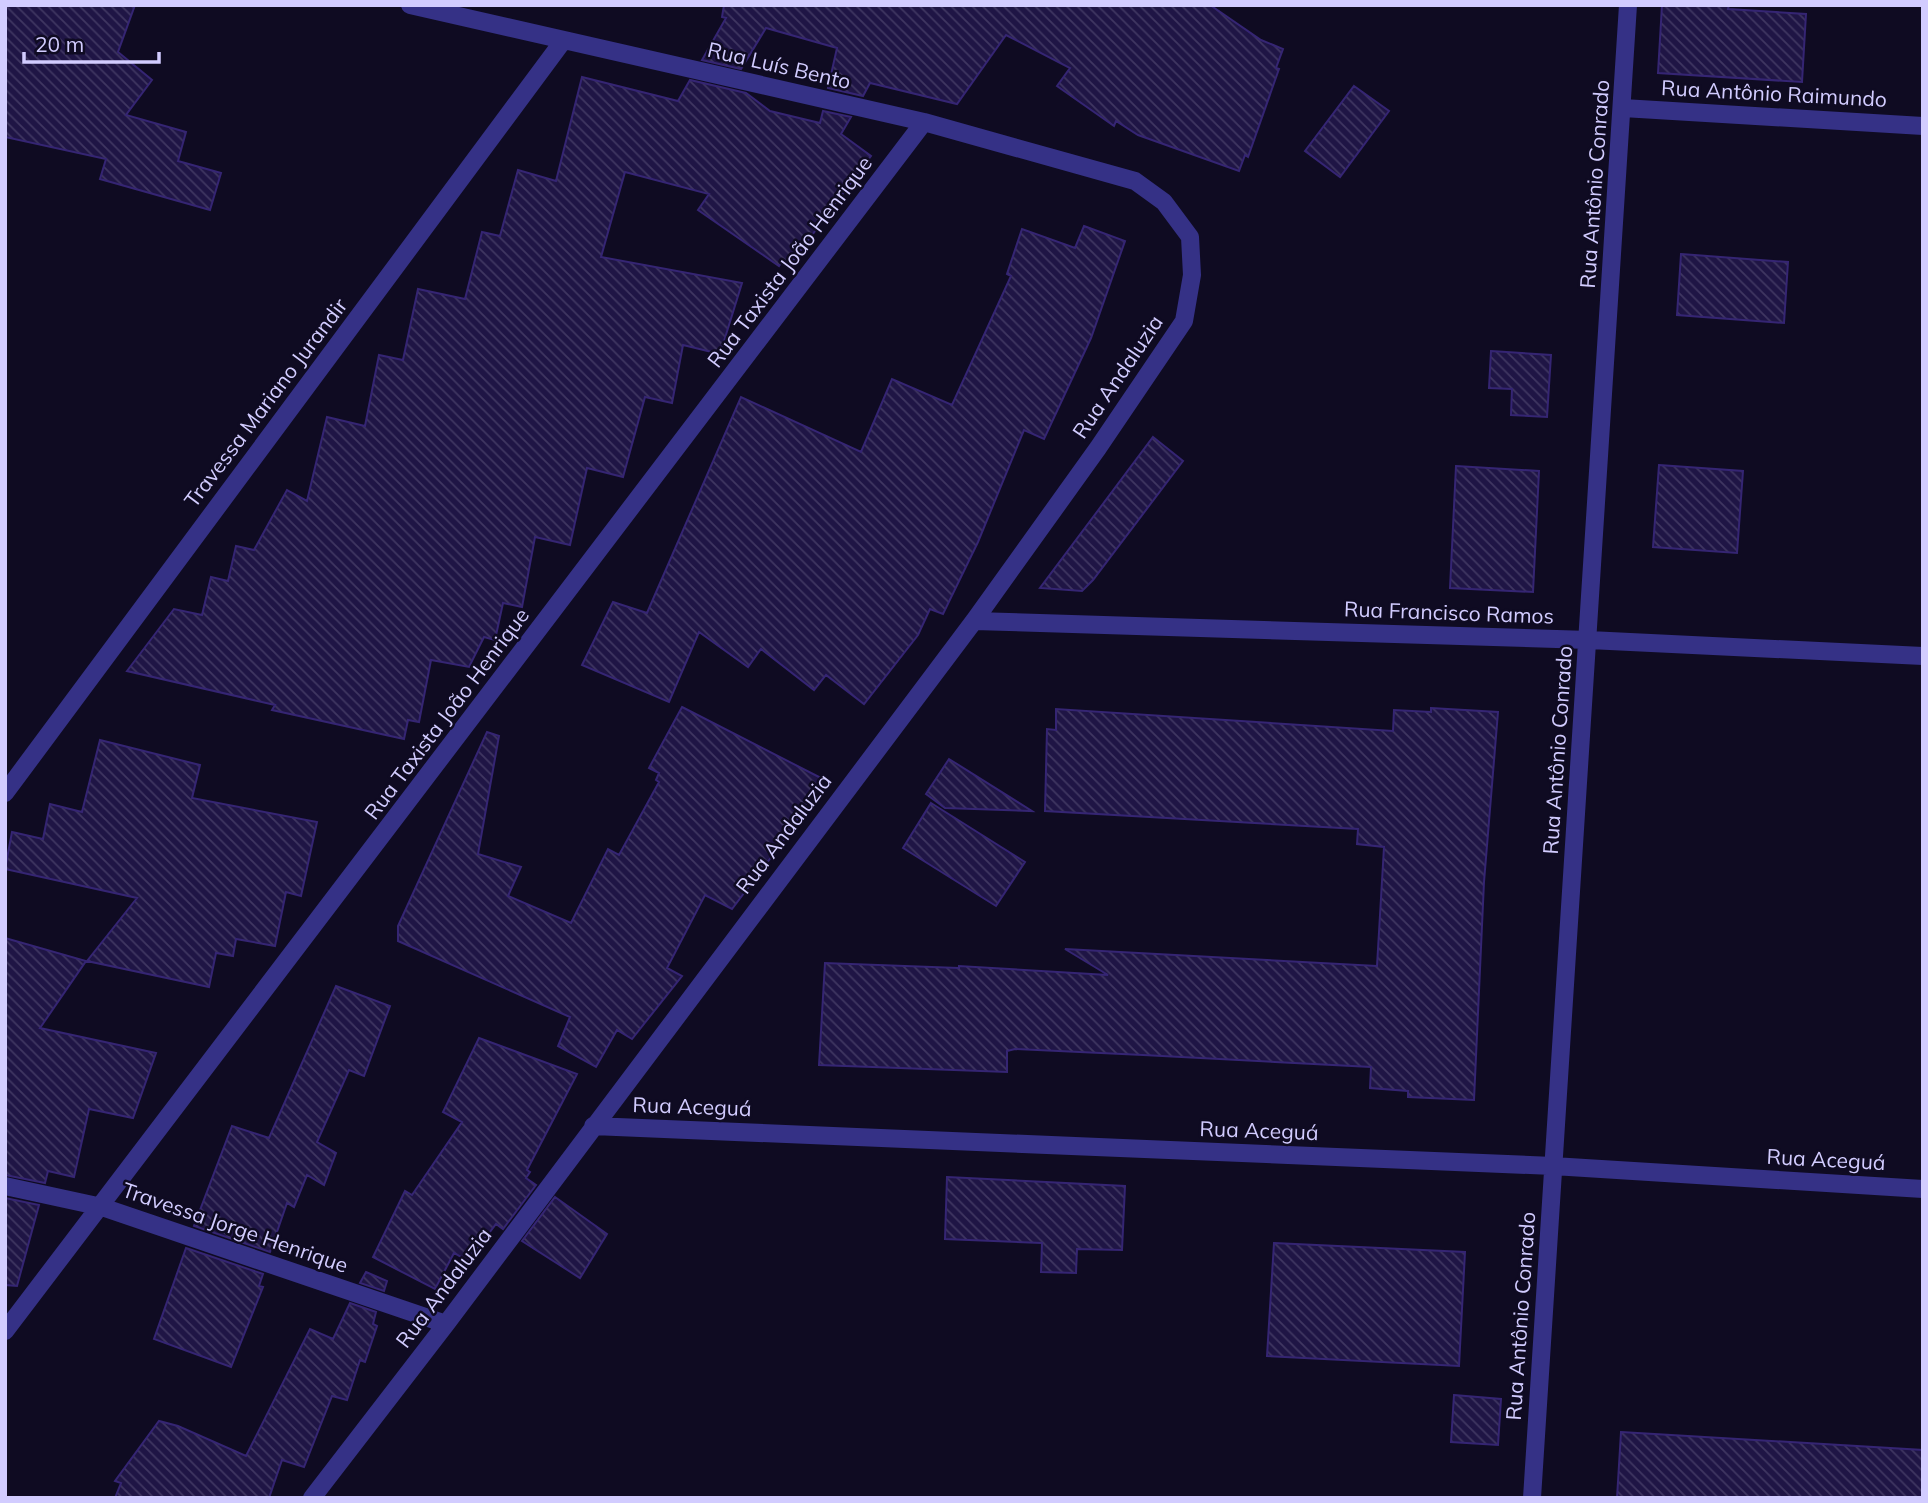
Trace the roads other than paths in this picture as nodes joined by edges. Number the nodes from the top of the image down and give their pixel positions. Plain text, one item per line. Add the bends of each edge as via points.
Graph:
1 (410, 5) edge
2 (1628, 5) edge
3 (563, 41) junction
4 (1623, 108) junction
5 (924, 122) junction
6 (1923, 126) edge
7 (1135, 181) joint
8 (974, 621) junction
9 (1589, 640) junction
10 (1923, 656) edge
11 (5, 793) edge
12 (593, 1126) junction
13 (1553, 1166) junction
14 (5, 1186) edge
15 (1923, 1189) edge
16 (102, 1206) junction
17 (446, 1324) junction
18 (5, 1331) edge
19 (312, 1498) edge
20 (1532, 1498) edge

1 - 3 street, Rua Luís Bento
2 - 4 street, Rua Antônio Conrado
3 - 5 street, Rua Luís Bento
3 - 11 street, Travessa Mariano Jurandir
4 - 6 street, Rua Antônio Raimundo
4 - 9 street, Rua Antônio Conrado
5 - 7 street, Rua Luís Bento
5 - 16 street, Rua Taxista João Henrique
7 - 8 street, Rua Andaluzia via 1164,202 1190,237 1192,275 1184,321
8 - 9 street, Rua Francisco Ramos
8 - 12 street, Rua Andaluzia
9 - 10 street, Rua Francisco Ramos
9 - 13 street, Rua Antônio Conrado
12 - 13 street, Rua Aceguá
12 - 17 street, Rua Andaluzia
13 - 15 street, Rua Aceguá
13 - 20 street, Rua Antônio Conrado
14 - 16 street, Travessa Jorge Henrique
16 - 17 street, Travessa Jorge Henrique
16 - 18 street, Rua Taxista João Henrique
17 - 19 street, Rua Andaluzia

